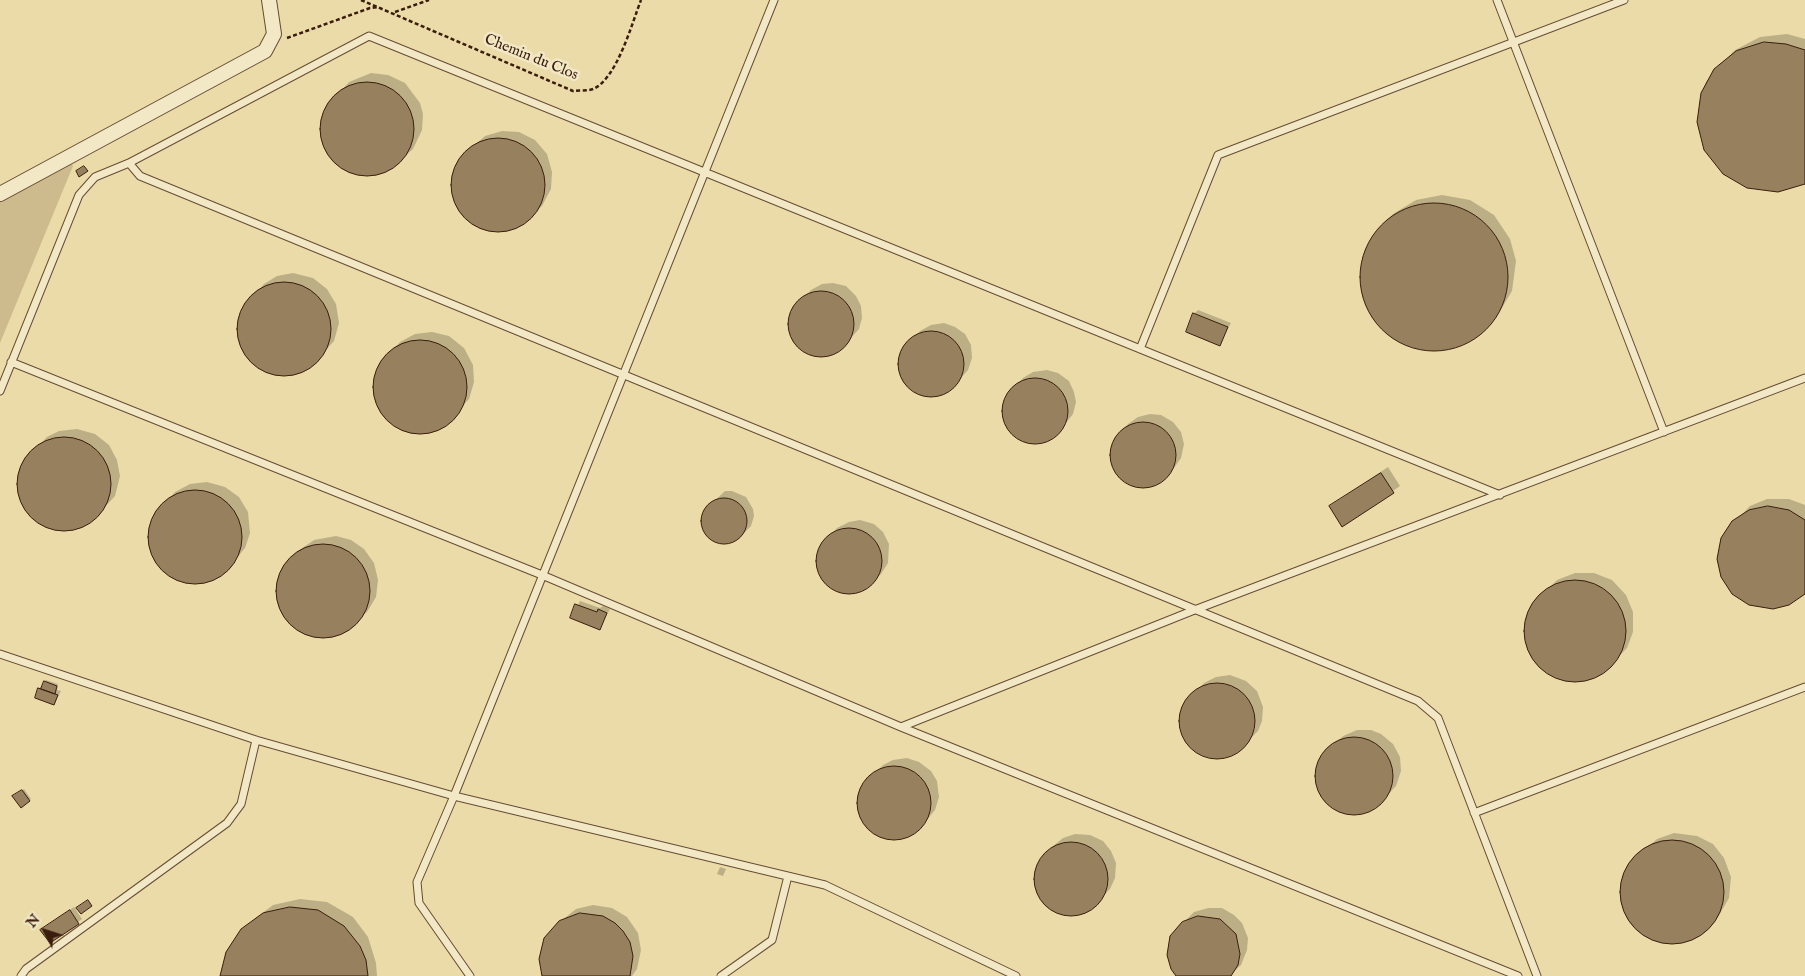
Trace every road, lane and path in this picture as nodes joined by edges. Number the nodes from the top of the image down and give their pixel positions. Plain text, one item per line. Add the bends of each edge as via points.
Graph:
1 (269, 0) edge
2 (361, 0) edge
3 (429, 0) edge
4 (641, 0) edge
5 (774, 0) edge
6 (1497, 0) edge
7 (1624, 0) edge
8 (380, 7) junction
9 (394, 12) junction
10 (269, 44) junction
11 (1514, 44) junction
12 (129, 163) junction
13 (704, 172) junction
14 (0, 194) edge
15 (1140, 349) junction
16 (12, 362) junction
17 (622, 375) junction
18 (1805, 378) edge
19 (0, 391) edge
20 (1664, 432) junction
21 (1500, 495) junction
22 (542, 575) junction
23 (1197, 609) junction
24 (0, 654) edge
25 (1805, 687) edge
26 (901, 727) junction
27 (256, 740) junction
28 (454, 796) junction
29 (1474, 813) junction
30 (788, 876) junction
31 (21, 976) edge
32 (470, 976) edge
33 (722, 976) edge
34 (1016, 976) edge
35 (1518, 976) edge
36 (1537, 976) edge

1 - 10 street via 274,34
2 - 8 path, Chemin du Clos
3 - 9 path
4 - 9 path, Chemin du Clos via 607,79 593,89 573,91
5 - 13 lane
6 - 11 lane
7 - 11 lane
8 - 9 path, Chemin du Clos
8 - 10 path
10 - 14 street via 265,51
11 - 15 lane via 1218,155
11 - 20 lane
12 - 13 lane via 369,36
12 - 16 lane via 95,177 78,195
12 - 17 lane via 140,176
13 - 15 lane
13 - 17 lane
15 - 21 lane
16 - 19 lane
16 - 22 lane
17 - 22 lane
17 - 23 lane
18 - 20 lane
20 - 21 lane
21 - 23 lane
22 - 26 lane
22 - 28 lane
23 - 26 lane
23 - 29 lane via 1418,701 1438,718
24 - 27 lane
25 - 29 lane
26 - 35 lane
27 - 28 lane
27 - 31 lane via 241,804 227,823 26,969
28 - 30 lane
28 - 32 lane via 417,882 418,904
29 - 36 lane
30 - 33 lane via 772,940
30 - 34 lane via 825,885

